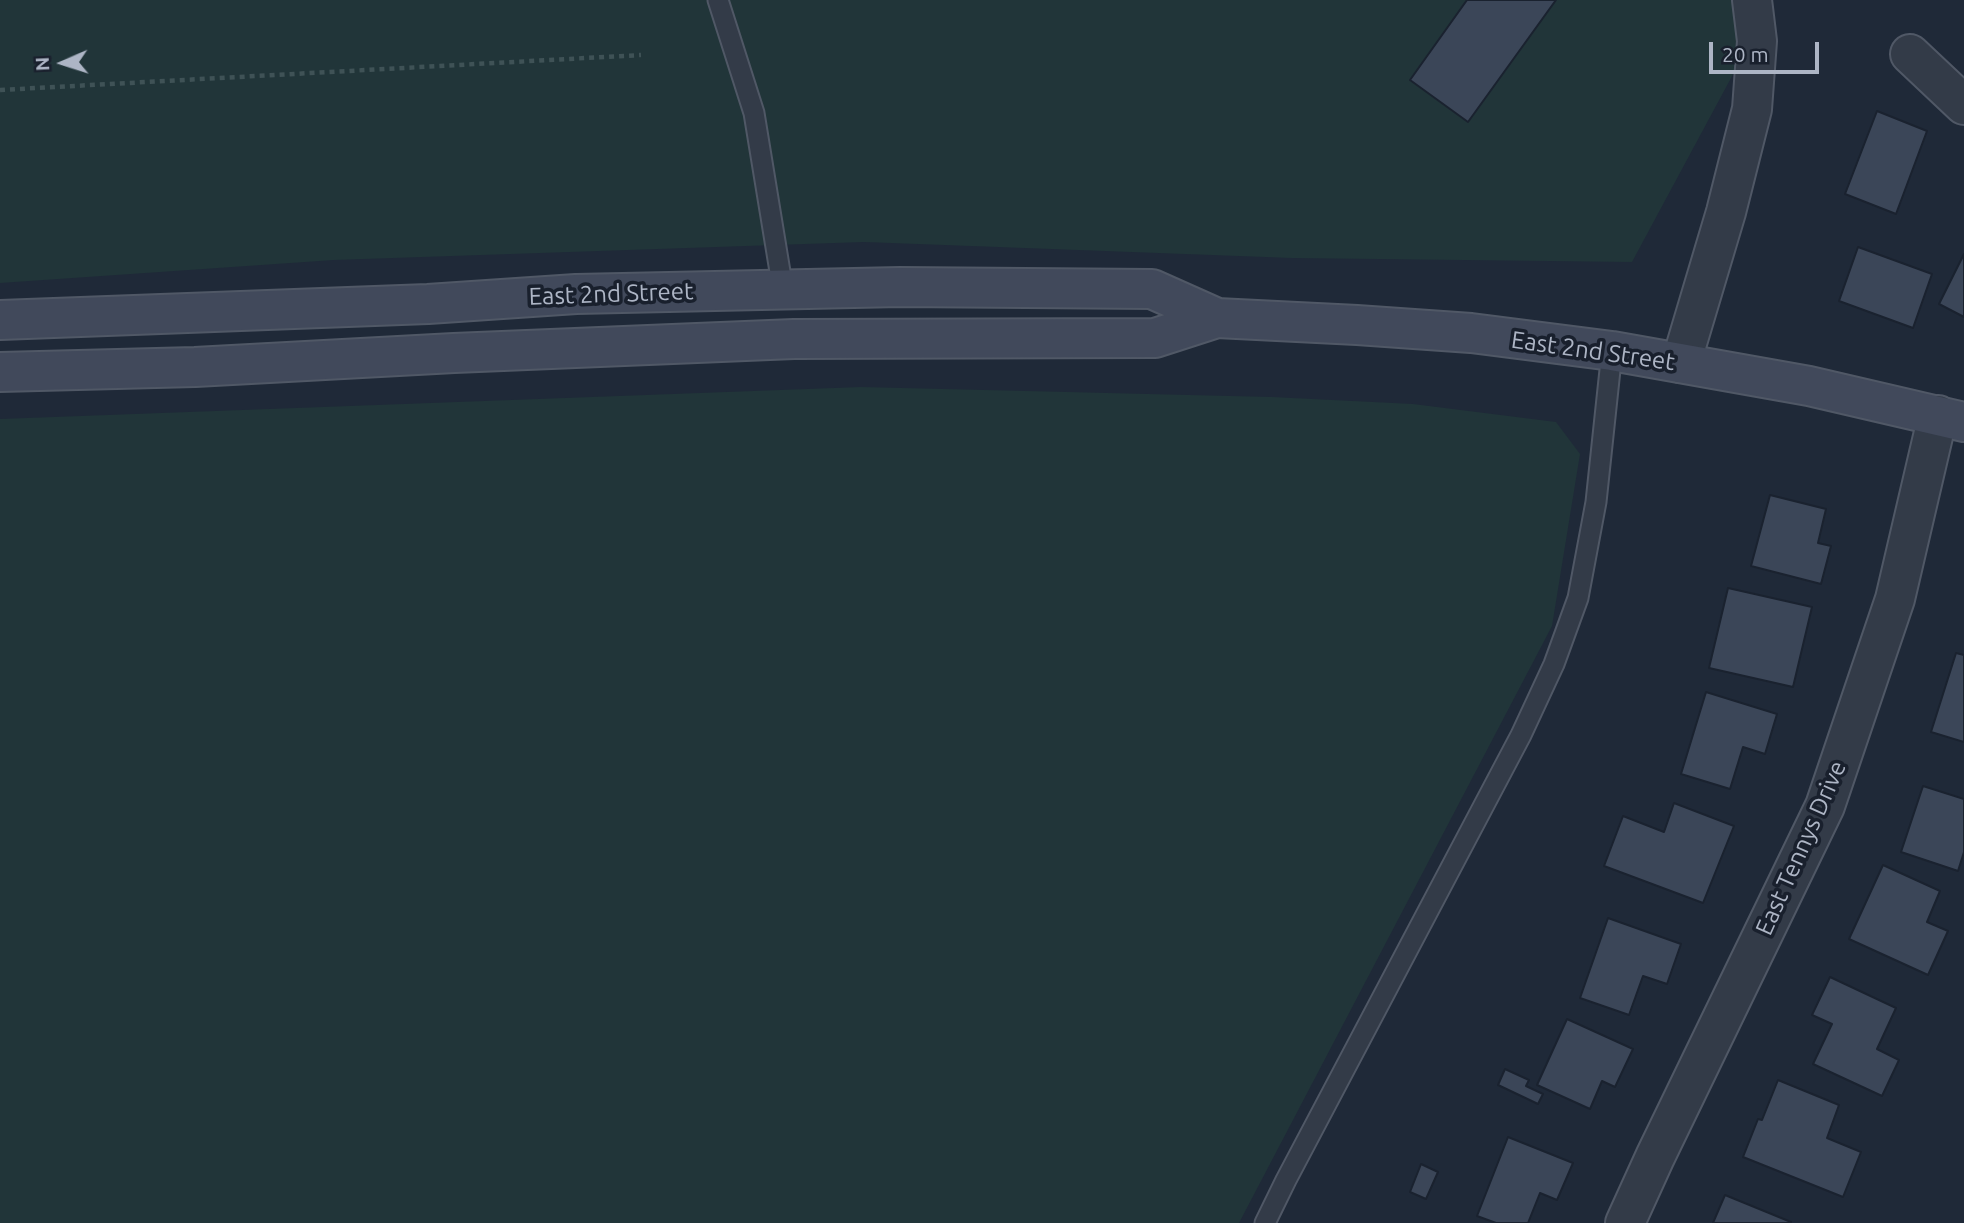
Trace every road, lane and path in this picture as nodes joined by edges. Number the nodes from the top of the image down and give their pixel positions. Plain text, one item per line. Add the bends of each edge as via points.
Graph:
1 (718, 0) edge
2 (1752, 0) edge
3 (1910, 54) dead end
4 (641, 55) dead end
5 (0, 90) edge
6 (1964, 105) edge
7 (783, 290) junction
8 (1217, 318) junction
9 (0, 320) edge
10 (1612, 351) junction
11 (1681, 363) junction
12 (0, 372) edge
13 (1951, 419) edge
14 (1265, 1223) edge
15 (1625, 1223) edge

1 - 7 lane via 754,113
2 - 11 street via 1757,41 1752,109
3 - 6 street
4 - 5 path
7 - 8 main road, East 2nd Street via 1152,289
7 - 9 main road, East 2nd Street via 576,294
8 - 10 main road, East 2nd Street via 1471,333
8 - 12 main road, East 2nd Street via 1155,338 794,339
10 - 11 main road, East 2nd Street
10 - 14 lane via 1596,502 1578,598 1554,664
11 - 13 main road, East 2nd Street
13 - 15 street, East Tennys Drive via 1825,806

